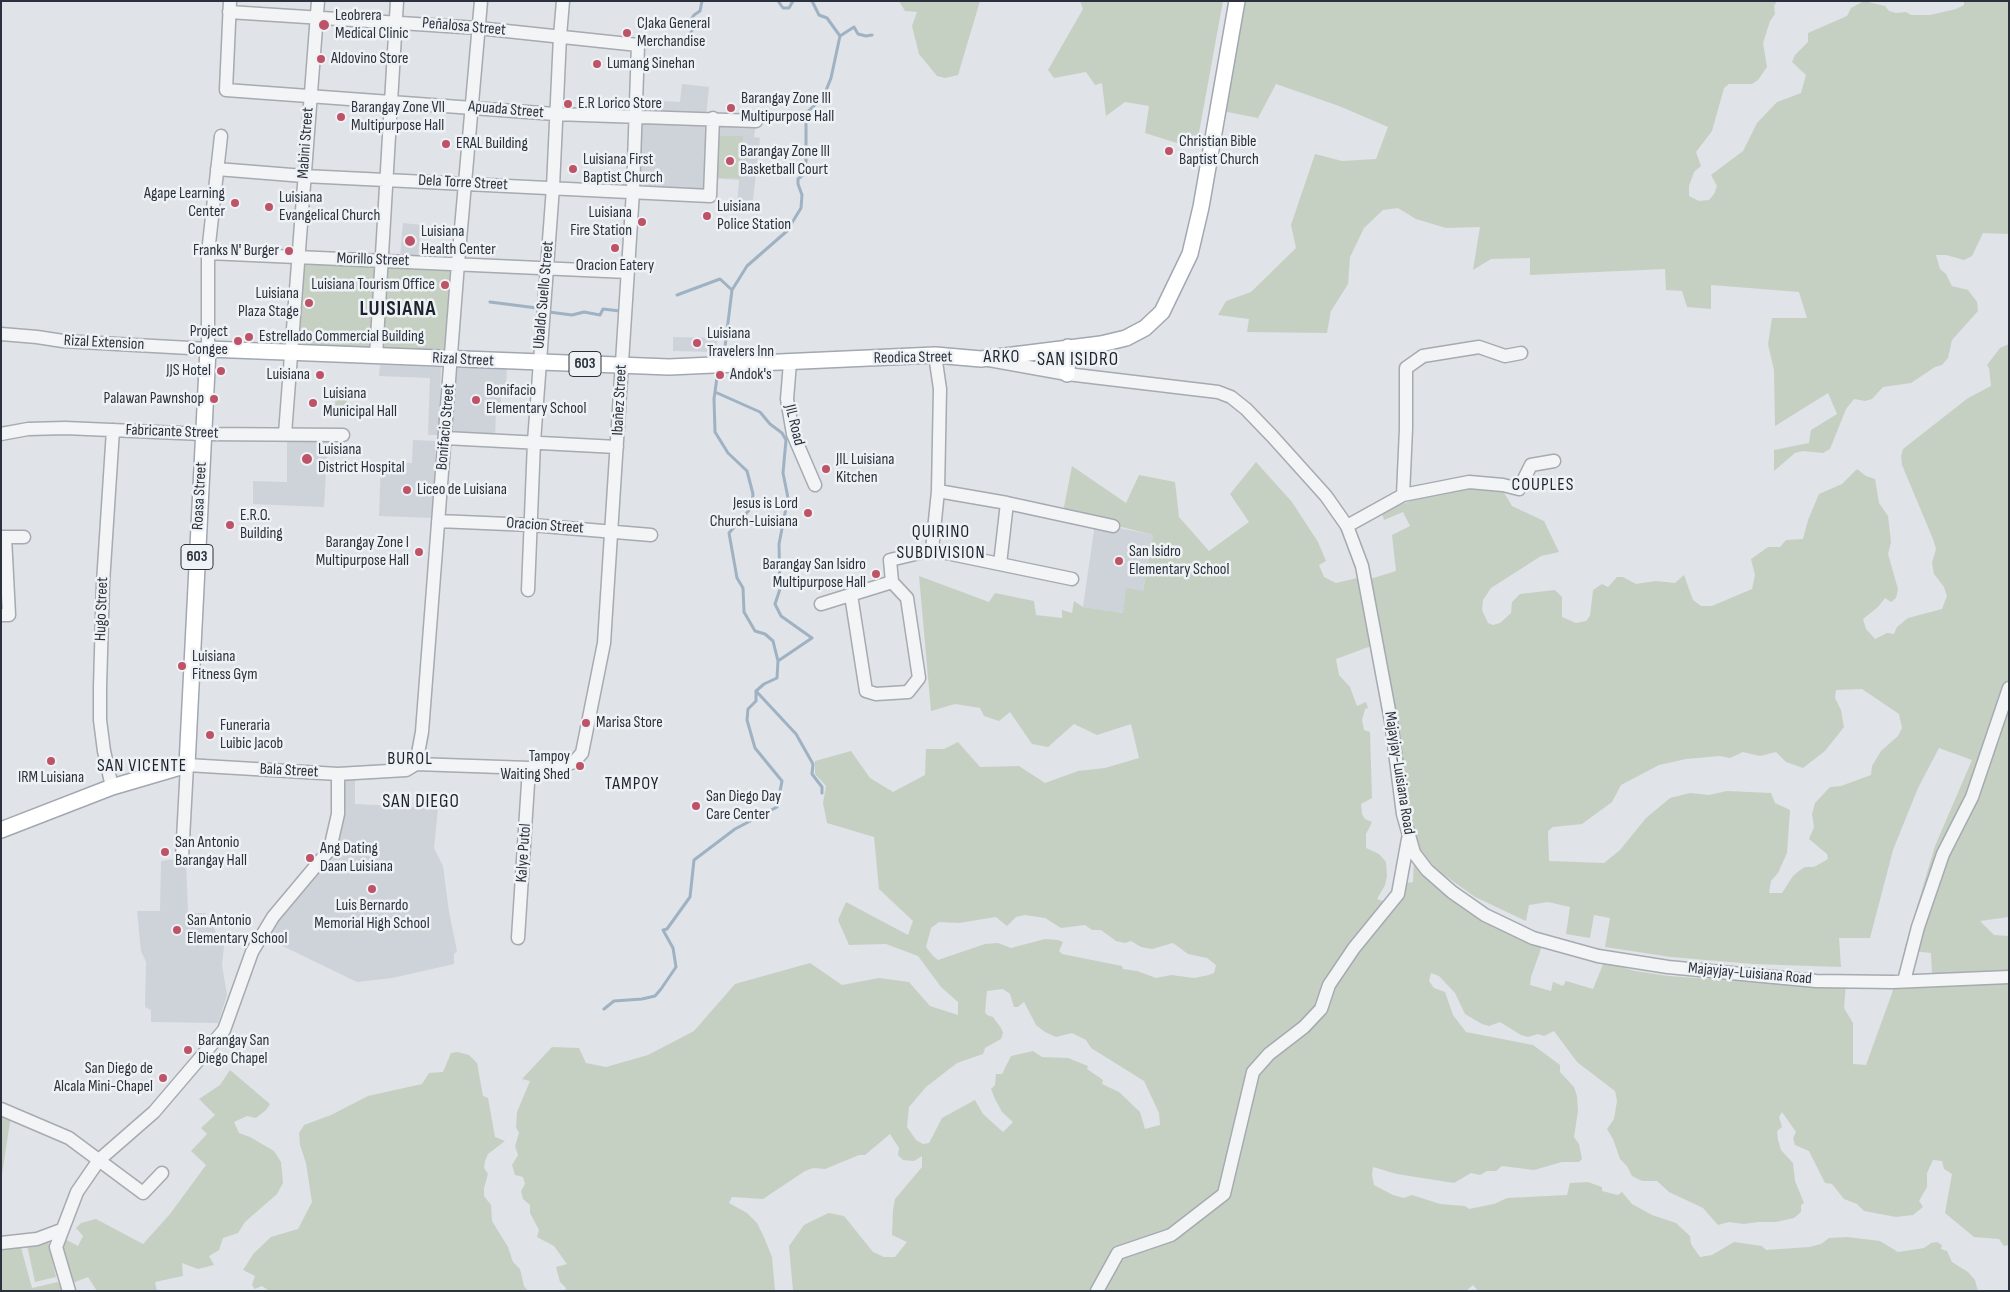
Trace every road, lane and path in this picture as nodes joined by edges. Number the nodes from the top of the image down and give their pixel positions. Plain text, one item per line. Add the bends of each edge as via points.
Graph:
1 (318, 1) edge
2 (397, 1) edge
3 (482, 1) edge
4 (563, 1) edge
5 (1237, 1) edge
6 (229, 7) edge
7 (316, 17) junction
8 (395, 22) junction
9 (478, 28) junction
10 (560, 36) junction
11 (638, 45) joint
12 (310, 96) junction
13 (391, 101) junction
14 (472, 107) junction
15 (555, 114) junction
16 (636, 117) junction
17 (713, 118) junction
18 (756, 121) dead end
19 (221, 136) dead end
20 (217, 169) junction
21 (304, 176) junction
22 (385, 179) junction
23 (466, 184) junction
24 (553, 187) junction
25 (633, 191) junction
26 (208, 253) junction
27 (299, 258) junction
28 (381, 260) junction
29 (458, 263) junction
30 (547, 268) junction
31 (628, 272) junction
32 (1, 334) edge
33 (1068, 347) junction
34 (208, 349) junction
35 (1521, 353) dead end
36 (291, 354) junction
37 (935, 355) junction
38 (376, 356) junction
39 (451, 359) junction
40 (981, 359) junction
41 (538, 363) junction
42 (790, 363) junction
43 (621, 365) junction
44 (719, 366) joint
45 (1067, 374) junction
46 (113, 430) junction
47 (1, 434) edge
48 (204, 434) junction
49 (285, 434) junction
50 (342, 435) dead end
51 (445, 438) junction
52 (534, 442) junction
53 (617, 446) junction
54 (1554, 461) dead end
55 (815, 485) dead end
56 (938, 491) junction
57 (1403, 495) junction
58 (1007, 503) junction
59 (438, 521) junction
60 (531, 525) junction
61 (1113, 526) dead end
62 (1347, 526) junction
63 (612, 531) junction
64 (651, 535) dead end
65 (3, 537) edge
66 (24, 537) dead end
67 (932, 550) junction
68 (1000, 564) junction
69 (1072, 579) dead end
70 (892, 582) junction
71 (528, 590) dead end
72 (851, 595) junction
73 (821, 604) dead end
74 (1, 616) edge
75 (2009, 688) edge
76 (582, 753) joint
77 (416, 764) junction
78 (187, 765) junction
79 (529, 768) junction
80 (338, 774) junction
81 (112, 787) junction
82 (1, 830) edge
83 (1409, 834) junction
84 (182, 858) dead end
85 (518, 938) dead end
86 (2009, 977) edge
87 (1904, 981) junction
88 (1, 1109) edge
89 (99, 1160) junction
90 (162, 1173) dead end
91 (61, 1230) junction
92 (1, 1242) edge
93 (69, 1291) edge
94 (1097, 1291) edge

1 - 7 street, Mabini Street
2 - 8 street
3 - 9 street, Bonifacio Street
4 - 10 street, Ubaldo Suello Street
5 - 33 main road, Reodica Street / 603 via 1201,207 1190,254 1174,290 1162,312 1145,328 1126,338
6 - 7 street, Peñalosa Street
6 - 12 street, Apuada Street via 226,90
7 - 8 street, Peñalosa Street
7 - 12 street, Mabini Street
8 - 9 street, Peñalosa Street
8 - 13 street
9 - 10 street, Peñalosa Street
9 - 14 street, Bonifacio Street
10 - 11 street, Peñalosa Street
10 - 15 street, Ubaldo Suello Street
11 - 16 street, Ibañez Street
12 - 13 street, Apuada Street
12 - 21 street, Mabini Street
13 - 14 street, Apuada Street
13 - 22 street
14 - 15 street, Apuada Street
14 - 23 street, Bonifacio Street
15 - 16 street, Apuada Street
15 - 24 street, Ubaldo Suello Street
16 - 17 street, Apuada Street
16 - 25 street, Ibañez Street
17 - 18 street, Apuada Street
17 - 25 street, Dela Torre Street via 710,196
19 - 20 street, Roasa Street
20 - 21 street, Dela Torre Street
20 - 26 street, Roasa Street
21 - 22 street, Dela Torre Street
21 - 27 street, Mabini Street
22 - 23 street, Dela Torre Street
22 - 28 street
23 - 24 street, Dela Torre Street
23 - 29 street, Bonifacio Street
24 - 25 street, Dela Torre Street
24 - 30 street, Ubaldo Suello Street
25 - 31 street, Ibañez Street
26 - 27 street, Morillo Street
26 - 34 street, Roasa Street
27 - 28 street, Morillo Street
27 - 36 street, Mabini Street
28 - 29 street, Morillo Street
28 - 38 street
29 - 30 street, Morillo Street
29 - 39 street, Bonifacio Street
30 - 31 street, Morillo Street
30 - 41 street, Ubaldo Suello Street
31 - 43 street, Ibañez Street
32 - 34 street, Rizal Extension via 37,336 63,342
33 - 40 main road, Reodica Street / 603
33 - 45 main road
34 - 36 main road, Rizal Street / 603
34 - 48 main road, Roasa Street / 603
35 - 57 street via 1505,356 1479,347 1423,356 1406,368
36 - 38 main road, Rizal Street / 603
36 - 49 street, Mabini Street
37 - 40 main road, Reodica Street / 603
37 - 42 main road, Reodica Street / 603
37 - 56 street via 940,389
38 - 39 main road, Rizal Street / 603
39 - 41 main road, Rizal Street / 603
39 - 51 street, Bonifacio Street
40 - 45 street, Majayjay-Luisiana Road
41 - 43 main road, Rizal Street / 603
41 - 52 street, Ubaldo Suello Street
42 - 44 main road, Reodica Street / 603
42 - 55 street, JIL Road via 787,398 793,434
43 - 44 main road, Rizal Street / 603
43 - 53 street, Ibañez Street
45 - 62 street, Majayjay-Luisiana Road via 1218,392 1230,397 1272,436 1326,496
46 - 47 street, Fabricante Street via 28,429
46 - 48 street, Fabricante Street
46 - 81 street, Hugo Street via 100,687 100,720
48 - 49 street, Fabricante Street
48 - 78 main road, Roasa Street / 603
49 - 50 street, Fabricante Street
51 - 52 street
51 - 59 street, Bonifacio Street
52 - 53 street
52 - 60 street, Ubaldo Suello Street
53 - 63 street, Ibañez Street
54 - 57 street via 1531,465 1518,489 1469,482
56 - 58 street
56 - 67 street
57 - 62 street
58 - 61 street
58 - 68 street
59 - 60 street, Oracion Street
59 - 77 street, Bonifacio Street via 423,723
60 - 63 street, Oracion Street
60 - 71 street, Ubaldo Suello Street
62 - 83 street, Majayjay-Luisiana Road via 1362,566
63 - 64 street, Oracion Street
63 - 76 street, Ibañez Street via 604,642
65 - 66 street
65 - 74 street via 9,615
67 - 68 street
67 - 70 street via 890,560
68 - 69 street
70 - 72 street
70 - 72 street via 907,598 919,678 908,692 876,694 866,691
72 - 73 street
75 - 87 street via 1972,797 1943,854
76 - 79 street, Bala Street via 574,762 565,765
77 - 79 street, Bala Street
77 - 80 street, Bala Street via 406,770
78 - 80 street, Bala Street
78 - 81 main road, Bala Street
78 - 84 street, Roasa Street
79 - 85 street, Kalye Putol
80 - 89 street via 338,814 330,849 273,917 252,952 224,1030 154,1112
81 - 82 main road, Bala Street
83 - 87 street, Majayjay-Luisiana Road via 1414,853 1427,870 1452,892 1485,915 1533,938 1598,956 1668,967 1816,980
83 - 94 street via 1398,894 1349,955 1329,985 1321,1009 1253,1072 1224,1194 1171,1235 1118,1253
86 - 87 street, Majayjay-Luisiana Road
88 - 89 street via 69,1138
89 - 90 street via 142,1193
89 - 91 street via 77,1192
91 - 92 street via 37,1239
91 - 93 street via 56,1247

